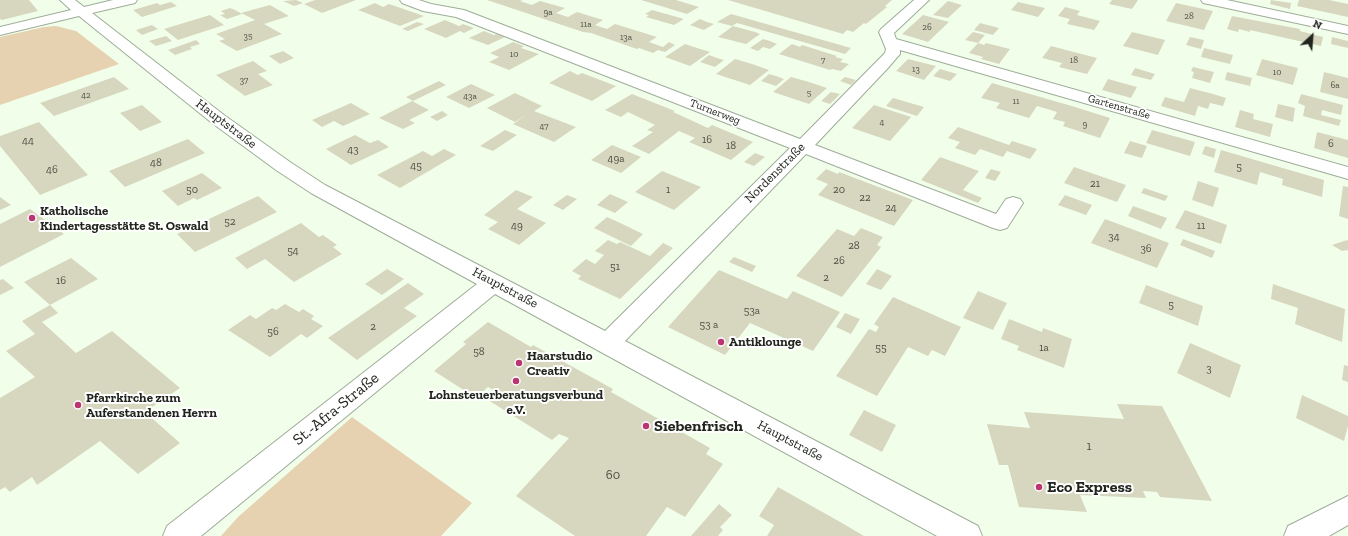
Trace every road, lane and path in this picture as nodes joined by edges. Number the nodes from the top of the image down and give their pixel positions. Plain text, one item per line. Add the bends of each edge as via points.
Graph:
1 (130, 0) edge
2 (407, 0) edge
3 (922, 0) edge
4 (1208, 0) edge
5 (74, 6) edge
6 (1348, 30) edge
7 (0, 31) edge
8 (889, 42) junction
9 (802, 146) junction
10 (1348, 173) edge
11 (1013, 203) dead end
12 (494, 282) junction
13 (607, 344) junction
14 (1348, 510) edge
15 (178, 536) edge
16 (968, 536) edge
17 (1299, 536) edge

1 - 5 street
2 - 9 street, Turnerweg via 428,8 459,13
3 - 8 street, Nordenstraße via 886,32
4 - 6 street
5 - 7 street
5 - 12 street, Hauptstraße via 218,119 283,166 324,192
8 - 9 street, Nordenstraße via 894,48 892,54
8 - 10 street, Gartenstraße
9 - 11 street, Turnerweg via 1000,223
9 - 13 street, Nordenstraße
12 - 13 street, Hauptstraße
12 - 15 street, St.-Afra-Straße
13 - 16 street, Hauptstraße
14 - 17 street

